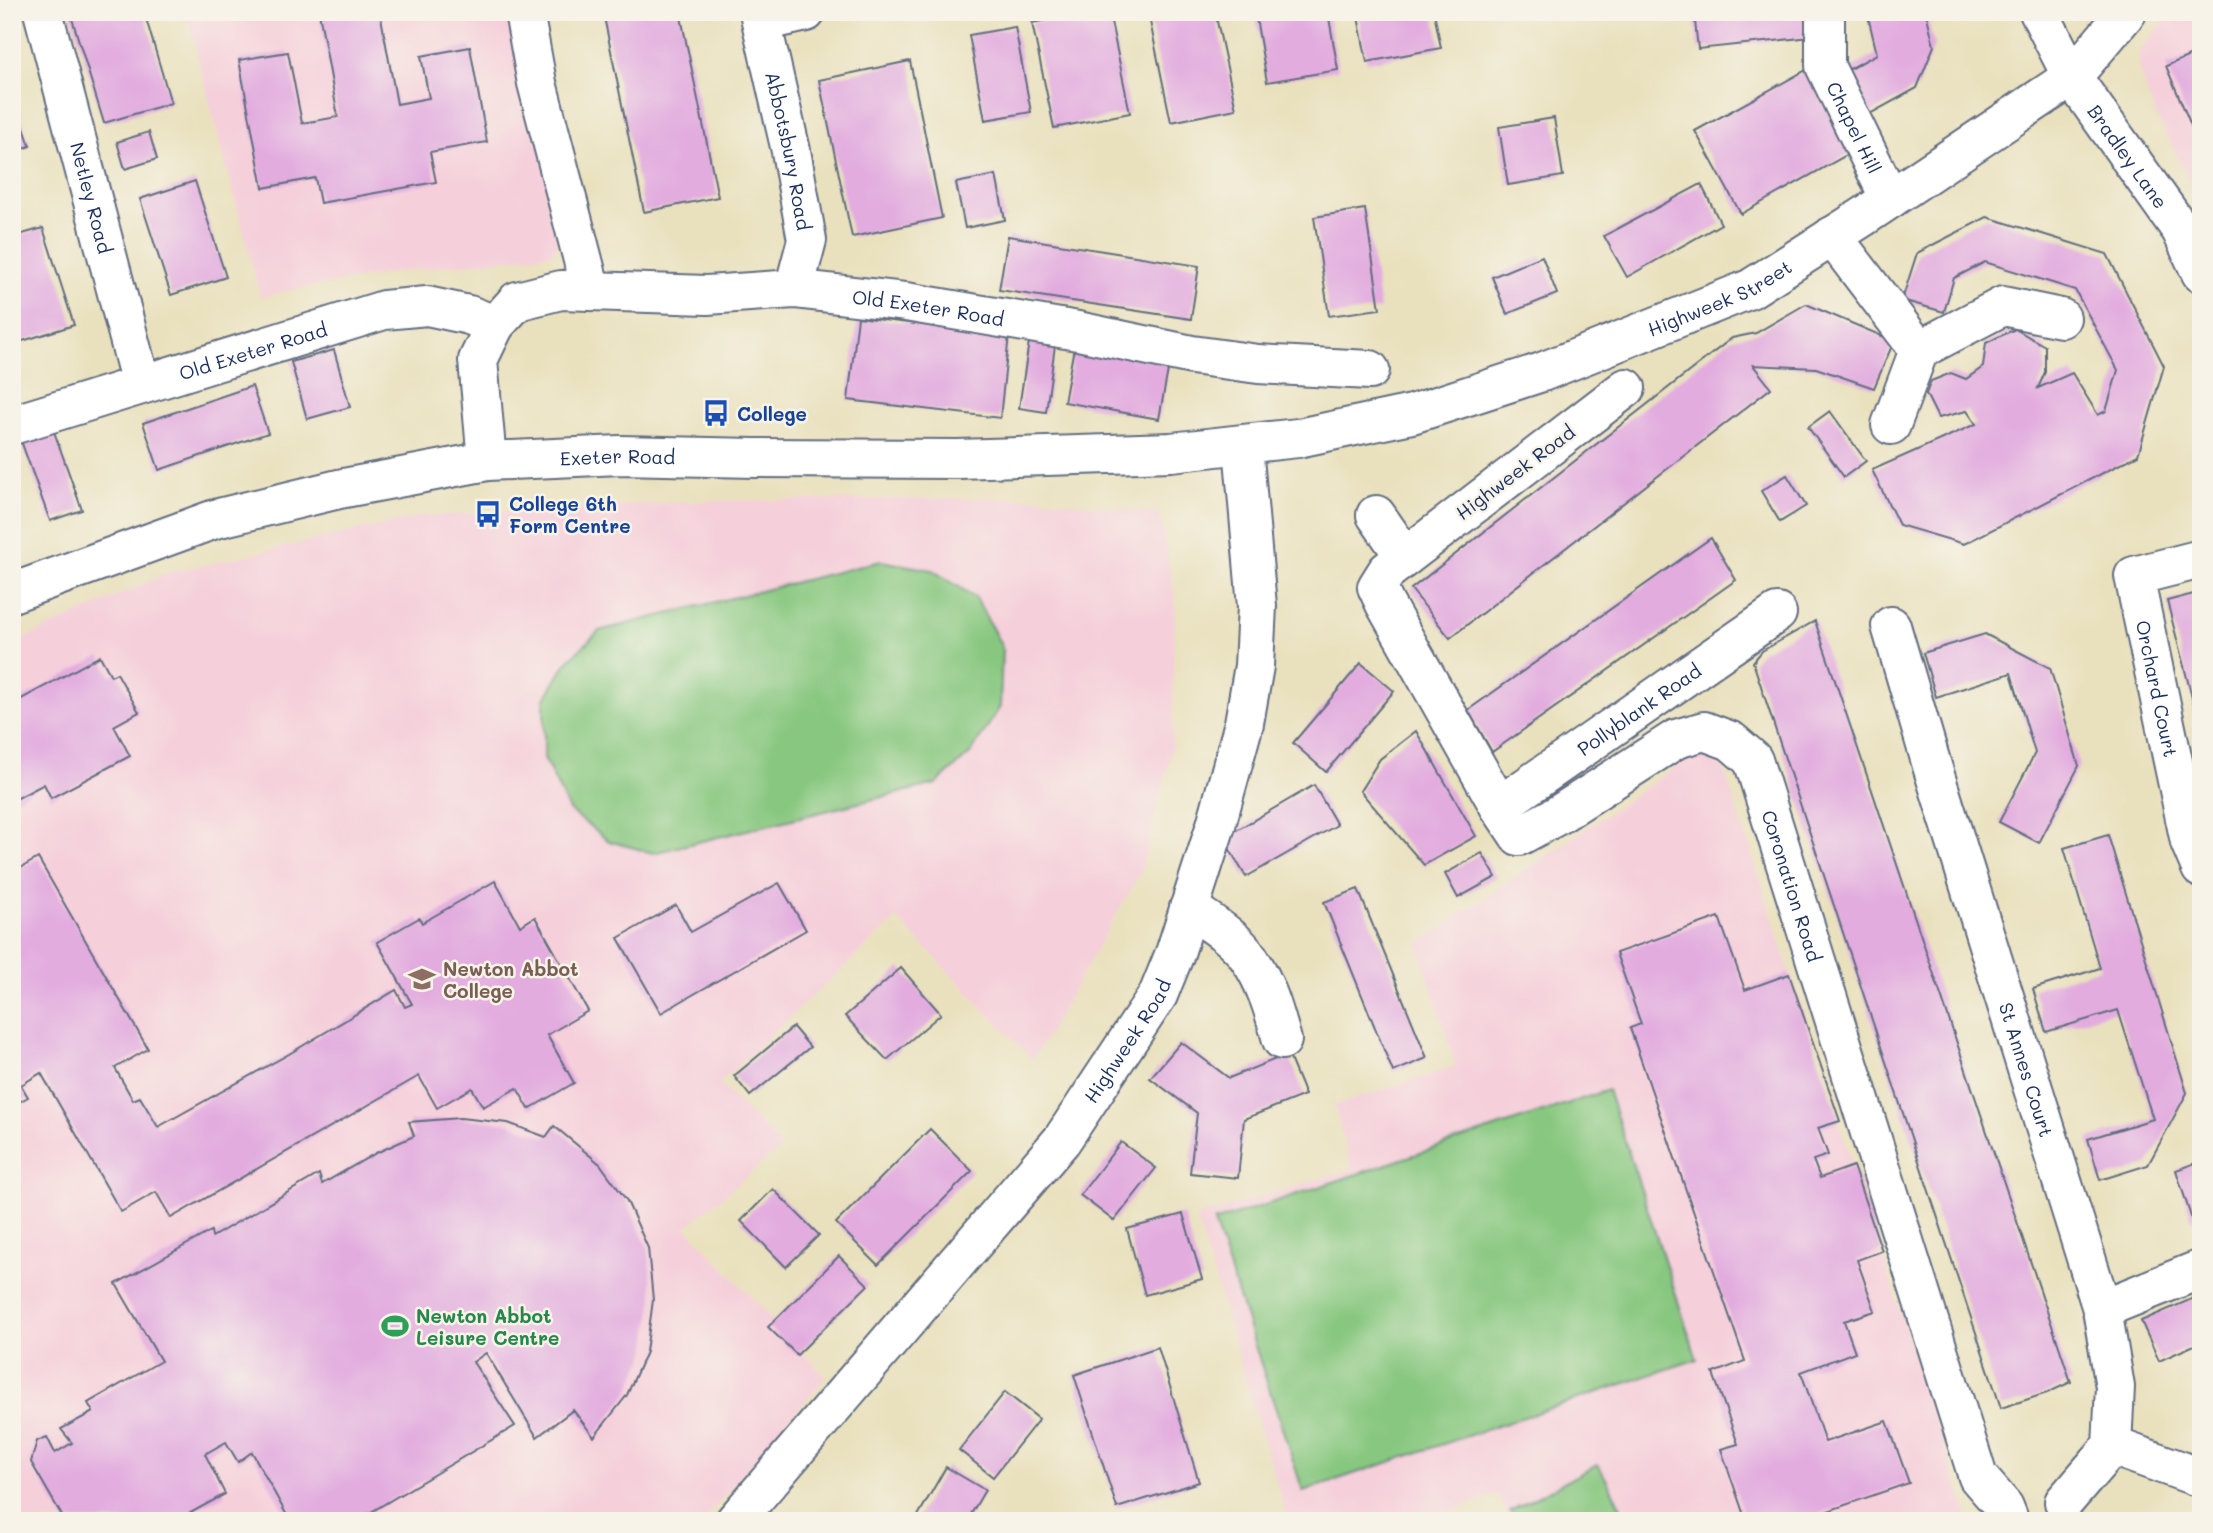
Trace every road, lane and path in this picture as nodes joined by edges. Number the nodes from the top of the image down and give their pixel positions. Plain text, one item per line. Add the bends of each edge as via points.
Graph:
1 (43, 12) edge
2 (524, 12) edge
3 (806, 12) edge
4 (1825, 12) edge
5 (2039, 12) edge
6 (2127, 12) edge
7 (760, 17) edge
8 (2071, 77) junction
9 (1890, 199) junction
10 (1832, 236) junction
11 (2201, 273) edge
12 (794, 289) junction
13 (591, 291) junction
14 (2061, 318) dead end
15 (495, 325) junction
16 (1919, 350) junction
17 (1370, 370) dead end
18 (141, 384) junction
19 (1626, 388) dead end
20 (15, 416) edge
21 (1891, 425) dead end
22 (1242, 446) junction
23 (487, 461) junction
24 (1376, 515) dead end
25 (1405, 557) junction
26 (2201, 559) edge
27 (12, 593) edge
28 (1385, 604) joint
29 (1777, 613) dead end
30 (1891, 626) dead end
31 (1499, 806) junction
32 (2201, 868) edge
33 (1189, 908) junction
34 (1282, 1040) dead end
35 (2201, 1269) edge
36 (2102, 1309) junction
37 (2112, 1446) junction
38 (2201, 1478) edge
39 (2073, 1511) edge
40 (753, 1513) edge
41 (2007, 1519) edge

1 - 18 street, Netley Road
2 - 13 street via 537,83
3 - 7 street
4 - 9 street, Chapel Hill via 1825,66
5 - 8 street, Bradley Lane
6 - 8 street, Highweek Street
7 - 12 street, Abbotsbury Road via 807,240
8 - 9 street, Highweek Street
8 - 11 street, Bradley Lane via 2169,211
9 - 10 street, Highweek Street
10 - 16 street
10 - 22 street, Highweek Street via 1750,289 1542,372 1412,414
12 - 13 street, Old Exeter Road via 707,295
12 - 17 street, Old Exeter Road via 918,304 1205,356
13 - 15 street, Old Exeter Road via 561,290 517,301
14 - 16 street via 2003,306
15 - 18 street, Old Exeter Road via 428,306 384,310
15 - 23 street, Old Exeter Road via 478,360
16 - 21 street
18 - 20 street, Old Exeter Road
19 - 25 street, Highweek Road
22 - 23 street, Exeter Road via 958,459 620,455
22 - 33 street, Highweek Road via 1257,606 1254,666 1240,736
23 - 27 street, Exeter Road via 215,519
24 - 25 street
25 - 28 street, Highweek Road via 1387,571 1377,587
26 - 32 street, Orchard Court via 2133,576 2190,842
28 - 31 street, Coronation Road
29 - 31 street, Pollyblank Road
30 - 36 street, St Annes Court
31 - 41 street, Coronation Road via 1519,836 1676,739 1704,731 1731,741 1753,761 1978,1477 2004,1507
33 - 34 street via 1248,956 1269,996
33 - 40 street, Highweek Road via 1158,995 1062,1140
35 - 36 street
36 - 37 street, St Annes Court via 2115,1387
37 - 38 street
37 - 39 street
39 - 41 street via 2039,1498 2027,1501

